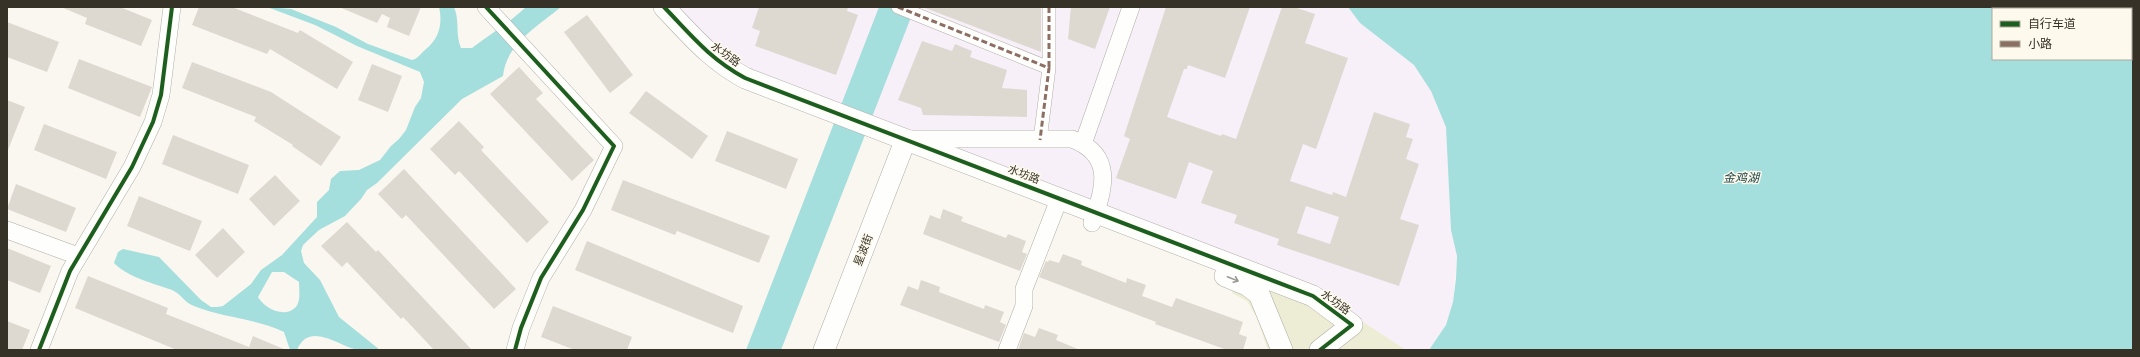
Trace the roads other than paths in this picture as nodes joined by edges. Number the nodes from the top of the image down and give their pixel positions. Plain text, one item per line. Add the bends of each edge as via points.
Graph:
1 (172, 7) edge
2 (648, 7) edge
3 (664, 7) edge
4 (898, 7) edge
5 (1048, 7) edge
6 (1131, 7) edge
7 (490, 11) edge
8 (1049, 68) junction
9 (826, 114) junction
10 (1040, 140) junction
11 (904, 144) junction
12 (1083, 144) junction
13 (1056, 207) junction
14 (1094, 217) junction
15 (7, 230) edge
16 (78, 256) junction
17 (39, 350) edge
18 (515, 350) edge
19 (824, 350) edge
20 (1007, 350) edge
21 (1282, 350) edge
22 (1320, 350) edge

1 - 16 street via 157,112 132,167
2 - 9 street, 水坊路 via 676,38 718,72 748,88
3 - 9 street, 水坊路 via 708,54 724,66
4 - 8 street
5 - 8 street
6 - 12 street
7 - 18 street via 614,146 580,216 542,278 525,317
8 - 10 street
9 - 11 street, 水坊路
10 - 11 street
10 - 12 street via 1072,139
11 - 13 street, 水坊路
11 - 14 street, 水坊路
11 - 19 street, 星波街
12 - 14 street via 1093,150 1103,173 1104,186
13 - 14 street, 水坊路
13 - 20 street via 1024,288 1024,306
14 -> 21 street, 水坊路 via 1255,290 1259,294
14 - 22 street, 水坊路 via 1313,296 1352,325
15 - 16 street
16 - 17 street via 65,282

